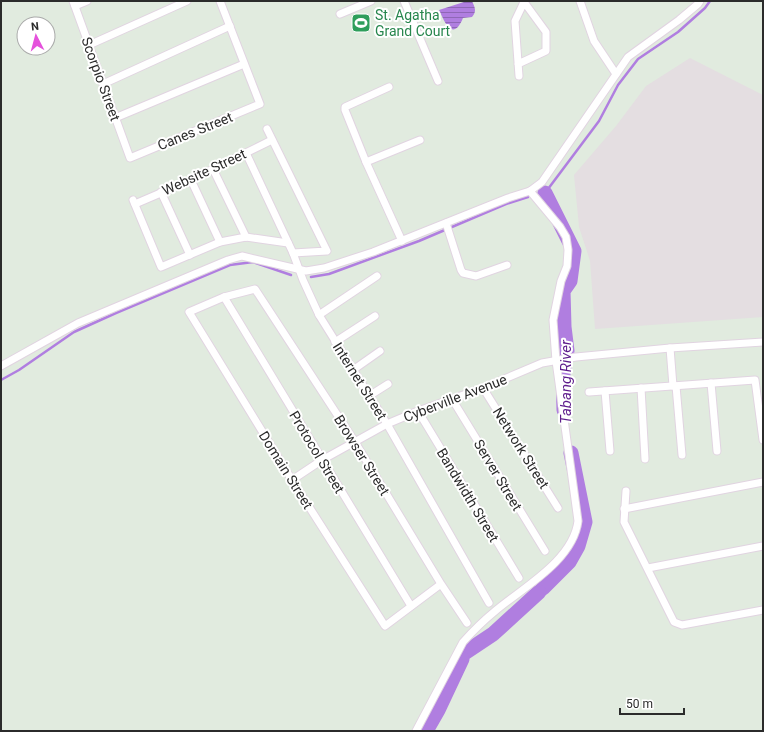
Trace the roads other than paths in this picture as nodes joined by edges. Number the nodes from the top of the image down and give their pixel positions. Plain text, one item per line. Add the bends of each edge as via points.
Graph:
1 (86, 1) edge
2 (186, 1) edge
3 (220, 1) edge
4 (371, 1) edge
5 (404, 1) edge
6 (580, 1) edge
7 (700, 1) edge
8 (524, 2) edge
9 (74, 4) edge
10 (340, 14) dead end
11 (230, 26) junction
12 (89, 45) junction
13 (244, 64) junction
14 (518, 64) junction
15 (616, 74) junction
16 (519, 76) dead end
17 (438, 81) dead end
18 (103, 84) junction
19 (389, 87) dead end
20 (115, 118) junction
21 (267, 129) dead end
22 (272, 140) junction
23 (420, 140) dead end
24 (246, 153) junction
25 (130, 158) joint
26 (366, 162) junction
27 (213, 169) junction
28 (191, 180) junction
29 (530, 191) junction
30 (161, 192) junction
31 (446, 224) junction
32 (246, 237) junction
33 (402, 240) junction
34 (220, 242) junction
35 (288, 243) junction
36 (293, 253) junction
37 (190, 255) junction
38 (507, 265) dead end
39 (299, 269) junction
40 (377, 276) dead end
41 (224, 297) junction
42 (319, 315) junction
43 (375, 316) dead end
44 (335, 342) junction
45 (763, 342) edge
46 (670, 348) junction
47 (380, 351) dead end
48 (557, 360) junction
49 (1, 366) edge
50 (353, 370) junction
51 (711, 383) junction
52 (388, 384) dead end
53 (674, 386) junction
54 (484, 388) junction
55 (641, 388) junction
56 (605, 391) junction
57 (589, 392) dead end
58 (369, 396) junction
59 (452, 399) junction
60 (418, 411) junction
61 (387, 424) junction
62 (763, 440) edge
63 (355, 442) junction
64 (717, 450) dead end
65 (610, 451) dead end
66 (682, 455) dead end
67 (645, 459) dead end
68 (322, 460) junction
69 (292, 480) junction
70 (763, 482) edge
71 (626, 491) dead end
72 (558, 508) dead end
73 (624, 509) junction
74 (763, 546) edge
75 (545, 551) dead end
76 (648, 568) junction
77 (519, 578) dead end
78 (441, 584) junction
79 (489, 603) dead end
80 (411, 606) junction
81 (763, 610) edge
82 (467, 623) dead end
83 (416, 731) edge

1 - 9 street
2 - 12 street
3 - 11 street
4 - 10 street
5 - 17 street
6 - 15 street via 594,41
7 - 15 street via 679,20 628,57
8 - 14 street via 515,21
8 - 14 street via 546,32 546,51
9 - 12 street, Scorpio Street
11 - 13 street
11 - 18 street
12 - 18 street, Scorpio Street
13 - 20 street
13 - 25 street, Canes Street via 260,104
14 - 16 street
15 - 29 street via 542,182
18 - 20 street, Scorpio Street
19 - 26 street via 345,110
20 - 25 street, Scorpio Street
21 - 22 street
22 - 24 street, Website Street
22 - 36 street via 327,251
23 - 26 street
24 - 27 street, Website Street
24 - 35 street, Internet Street
26 - 33 street
27 - 28 street, Website Street
27 - 32 street
28 - 30 street, Website Street
28 - 34 street
29 - 31 street
29 - 48 street via 566,237 567,266 561,281 553,320
30 - 37 street
30 - 37 street, Website Street via 134,202 161,267
31 - 33 street
31 - 38 street via 463,273 476,276
32 - 34 street
32 - 35 street
33 - 39 street via 336,265 306,271
34 - 37 street
35 - 36 street, Internet Street
36 - 39 street, Internet Street
39 - 42 street, Internet Street
39 - 49 street via 242,256 228,260 78,323
40 - 42 street
41 - 63 street, Browser Street via 255,289
41 - 68 street, Protocol Street
41 - 69 street, Domain Street via 189,312
42 - 44 street, Internet Street
43 - 44 street
44 - 50 street, Internet Street
45 - 46 street, Cyberville Avenue
46 - 48 street, Cyberville Avenue
46 - 53 street
47 - 50 street
48 - 54 street, Cyberville Avenue via 542,363
48 - 83 street via 578,521 577,531 564,554 494,612 463,642
50 - 58 street, Internet Street
51 - 53 street
51 - 62 street via 755,380
51 - 64 street
52 - 58 street
53 - 55 street
53 - 66 street
54 - 59 street, Cyberville Avenue
54 - 72 street, Network Street
55 - 56 street
55 - 67 street
56 - 57 street
56 - 65 street
58 - 61 street, Internet Street
59 - 60 street, Cyberville Avenue
59 - 75 street, Server Street
60 - 61 street, Cyberville Avenue
60 - 77 street, Bandwidth Street
61 - 63 street, Cyberville Avenue
61 - 79 street, Internet Street
63 - 68 street, Cyberville Avenue
63 - 78 street, Browser Street
68 - 69 street, Cyberville Avenue
68 - 80 street, Protocol Street
69 - 80 street, Domain Street via 385,626
70 - 73 street
71 - 73 street
73 - 76 street via 624,522
74 - 76 street
76 - 81 street via 674,622 682,625
78 - 80 street
78 - 82 street, Browser Street

